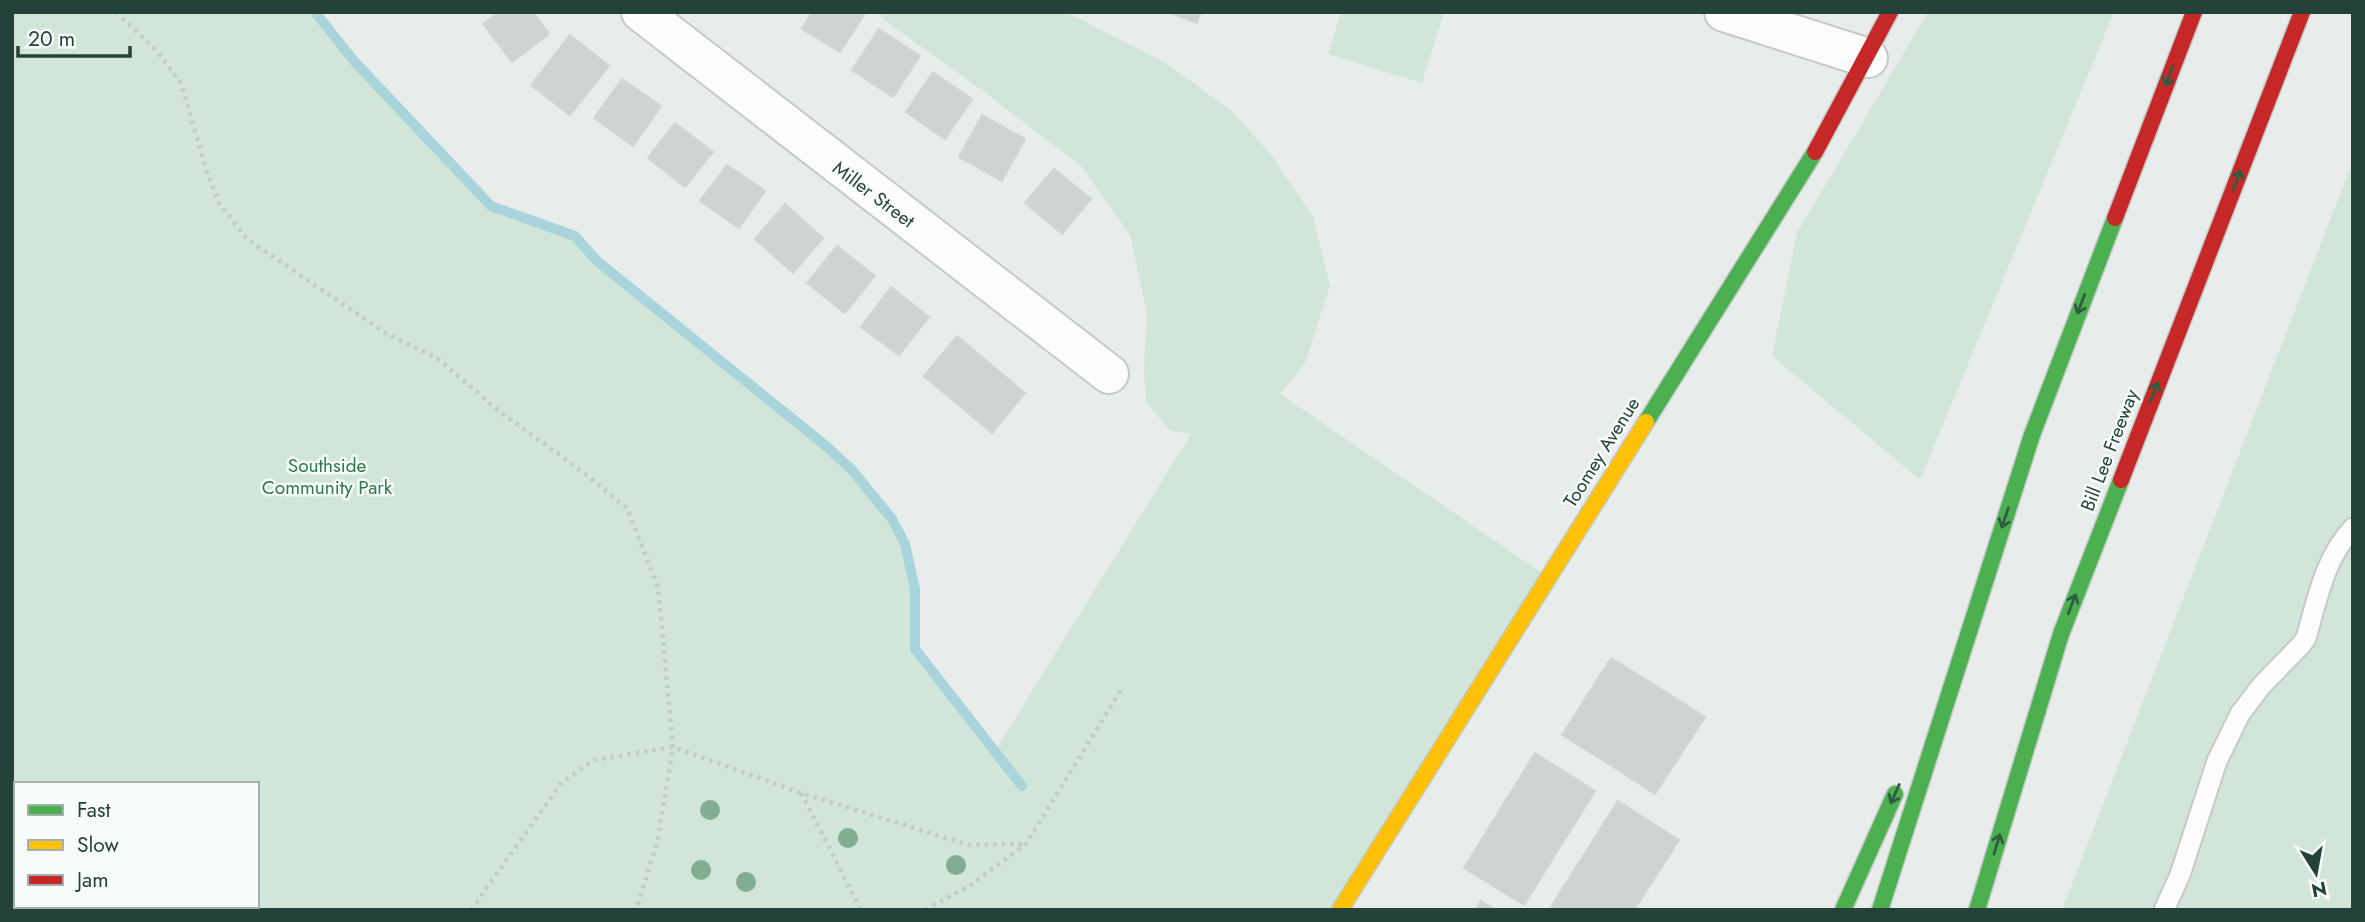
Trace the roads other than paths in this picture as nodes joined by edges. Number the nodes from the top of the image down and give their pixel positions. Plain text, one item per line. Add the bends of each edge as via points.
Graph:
1 (641, 12) edge
2 (1724, 12) edge
3 (1890, 12) edge
4 (2194, 12) edge
5 (2302, 12) edge
6 (1868, 58) junction
7 (1110, 374) dead end
8 (2353, 527) edge
9 (1974, 620) junction
10 (2061, 634) junction
11 (1911, 759) dead end
12 (1900, 784) dead end
13 (2018, 831) dead end
14 (1344, 903) edge
15 (1368, 910) edge
16 (1843, 910) edge
17 (1880, 910) edge
18 (1977, 910) edge
19 (2164, 910) edge

1 - 7 street, Miller Street
2 - 6 street
3 - 6 main road, Toomey Avenue
4 -> 9 main road via 2032,435
10 -> 5 main road, Bill Lee Freeway
6 - 14 main road, Toomey Avenue via 1706,328
8 - 19 lane via 2324,576 2305,638 2240,714 2217,761
9 - 11 main road
9 - 17 main road
10 - 13 main road
18 -> 10 main road, Bill Lee Freeway
12 -> 16 main road
14 - 15 lane

